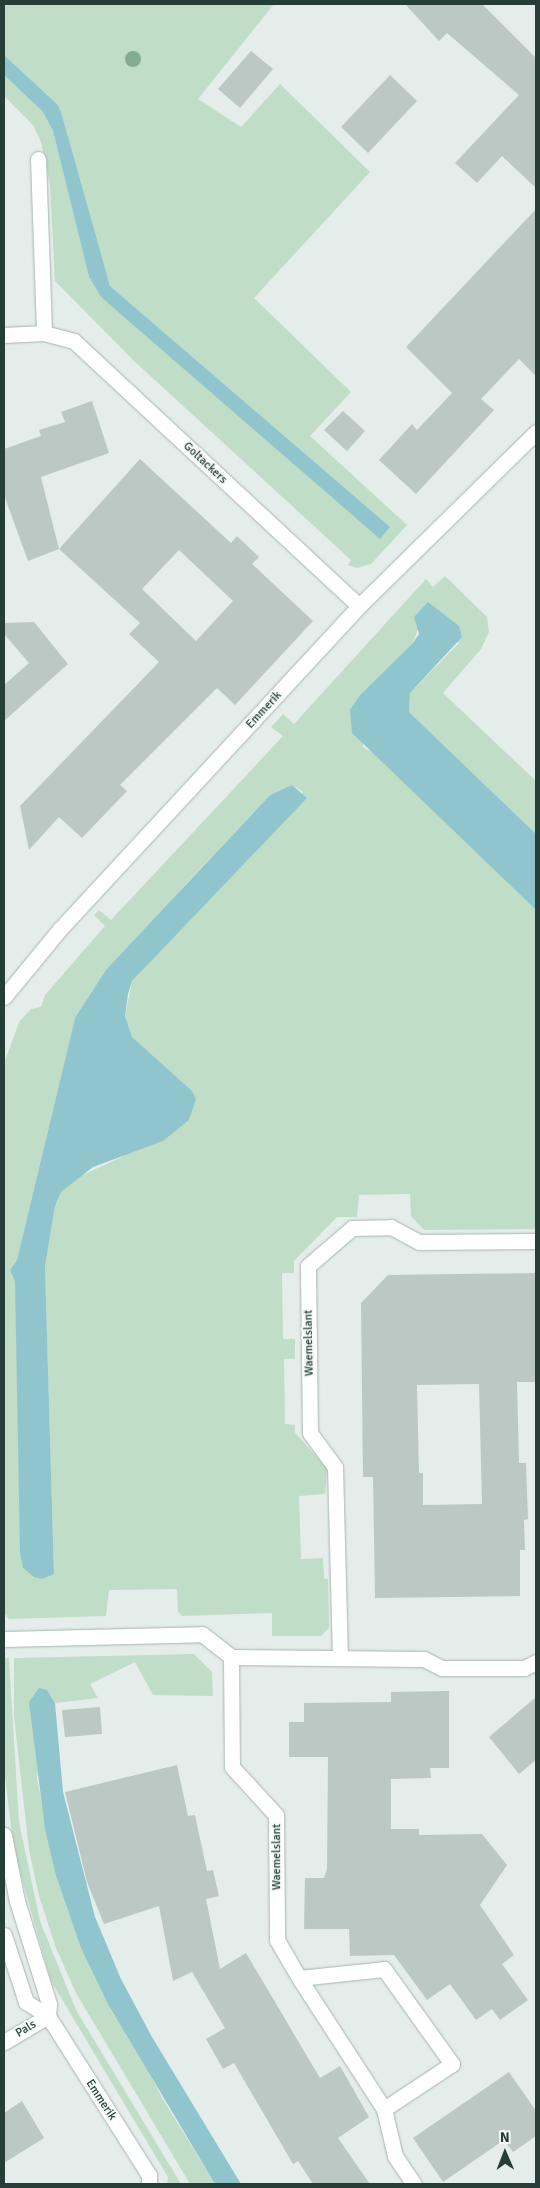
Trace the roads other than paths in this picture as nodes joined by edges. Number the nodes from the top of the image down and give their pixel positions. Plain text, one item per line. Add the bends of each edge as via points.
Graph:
1 (38, 159) dead end
2 (44, 333) junction
3 (4, 334) edge
4 (536, 432) edge
5 (359, 606) junction
6 (4, 997) edge
7 (536, 1242) edge
8 (4, 1639) edge
9 (231, 1658) junction
10 (340, 1658) junction
11 (536, 1662) edge
12 (4, 1835) edge
13 (4, 1934) edge
14 (299, 1978) junction
15 (48, 2016) junction
16 (4, 2042) edge
17 (384, 2109) junction
18 (149, 2184) edge
19 (414, 2184) edge

1 - 2 street
2 - 3 street, Goltackers
2 - 5 street, Goltackers via 74,341
4 - 5 street, Emmerik
5 - 6 street, Emmerik via 48,941
7 - 10 street, Waemelslant via 419,1242 391,1227 352,1228 308,1266 310,1433 335,1467
8 - 9 street via 202,1634
9 - 10 street
9 - 14 street, Waemelslant via 232,1767 276,1816 277,1940
10 - 11 street via 424,1659 442,1668 524,1668
12 - 15 street, Emmerik via 17,1901 50,2004
13 - 15 street, Emmerik via 26,2002
14 - 17 street, Waemelslant
14 - 17 street via 384,1969 452,2064
15 - 16 street, Pals
15 - 18 street, Emmerik via 150,2175
17 - 19 street, Waemelslant via 395,2156

